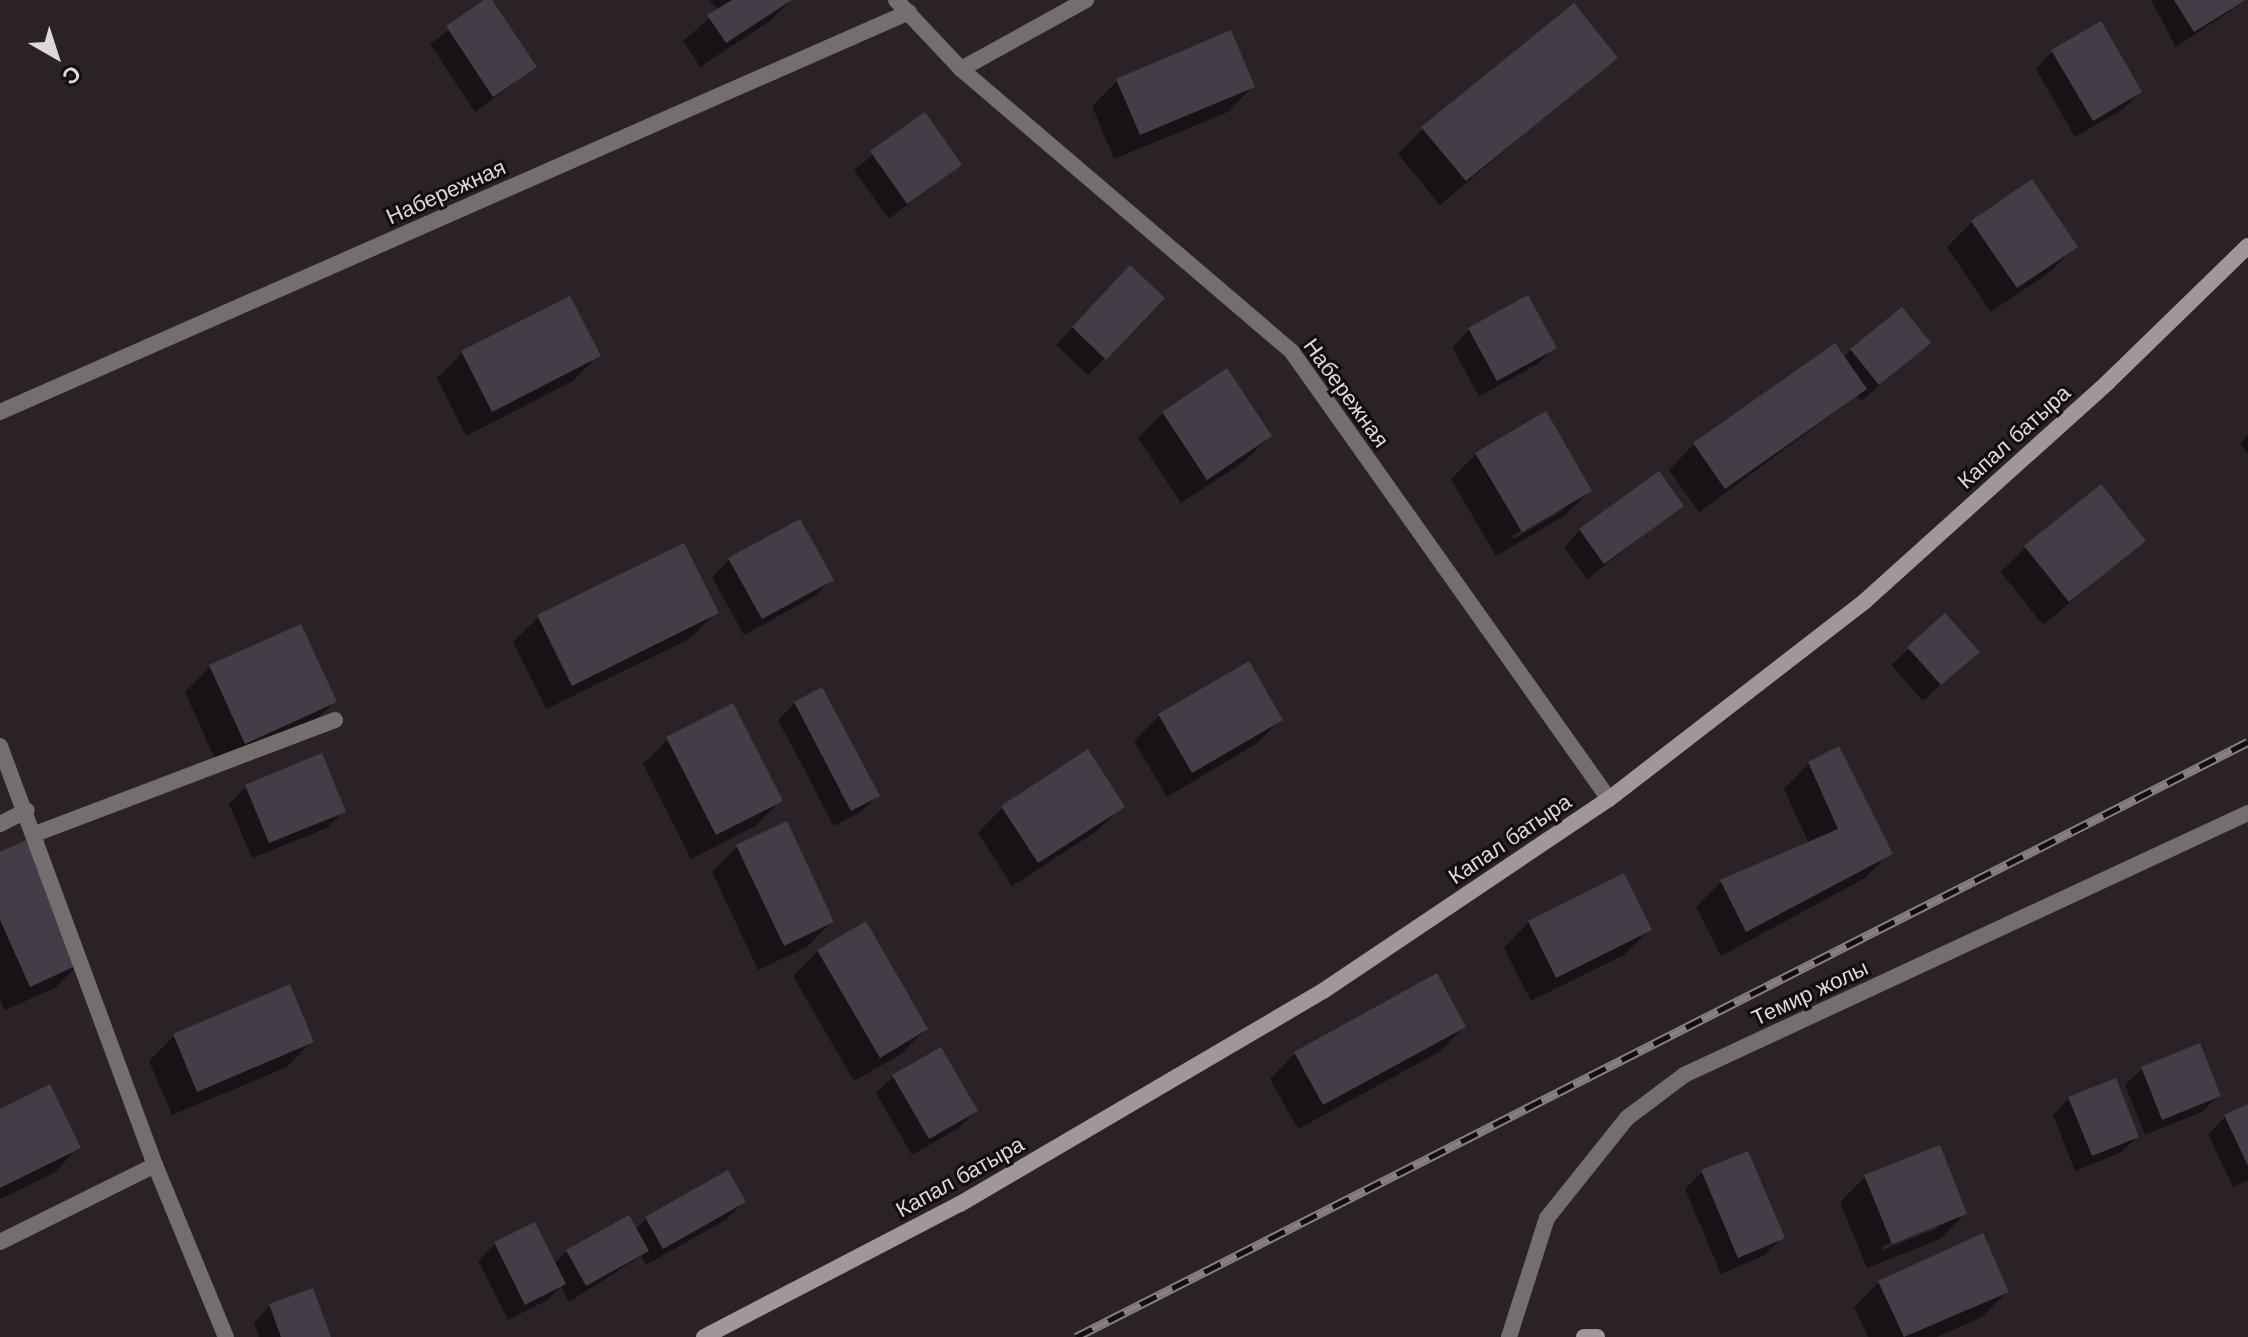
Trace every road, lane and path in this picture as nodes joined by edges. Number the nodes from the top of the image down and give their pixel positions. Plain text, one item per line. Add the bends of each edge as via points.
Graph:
1 (1086, 0) edge
2 (902, 6) edge
3 (961, 69) junction
4 (2248, 246) edge
5 (0, 412) edge
6 (335, 720) dead end
7 (0, 746) edge
8 (1609, 799) junction
9 (27, 810) junction
10 (2248, 813) edge
11 (0, 824) edge
12 (35, 834) junction
13 (155, 1165) junction
14 (0, 1242) edge
15 (226, 1337) edge
16 (704, 1337) edge
17 (1509, 1337) edge
18 (1584, 1337) edge
19 (1597, 1337) edge

1 - 3 street
2 - 3 street, Набережная
2 - 5 street, Набережная
3 - 8 street, Набережная via 1292,352
4 - 8 main road, Капал батыра via 2108,382 1865,601
6 - 12 street
7 - 9 street
8 - 16 main road, Капал батыра via 1310,999 960,1204
9 - 11 street
9 - 12 street
10 - 17 street, Темир жолы via 1684,1075 1627,1118 1547,1218
12 - 13 street
13 - 14 street
13 - 15 street
18 - 19 main road

